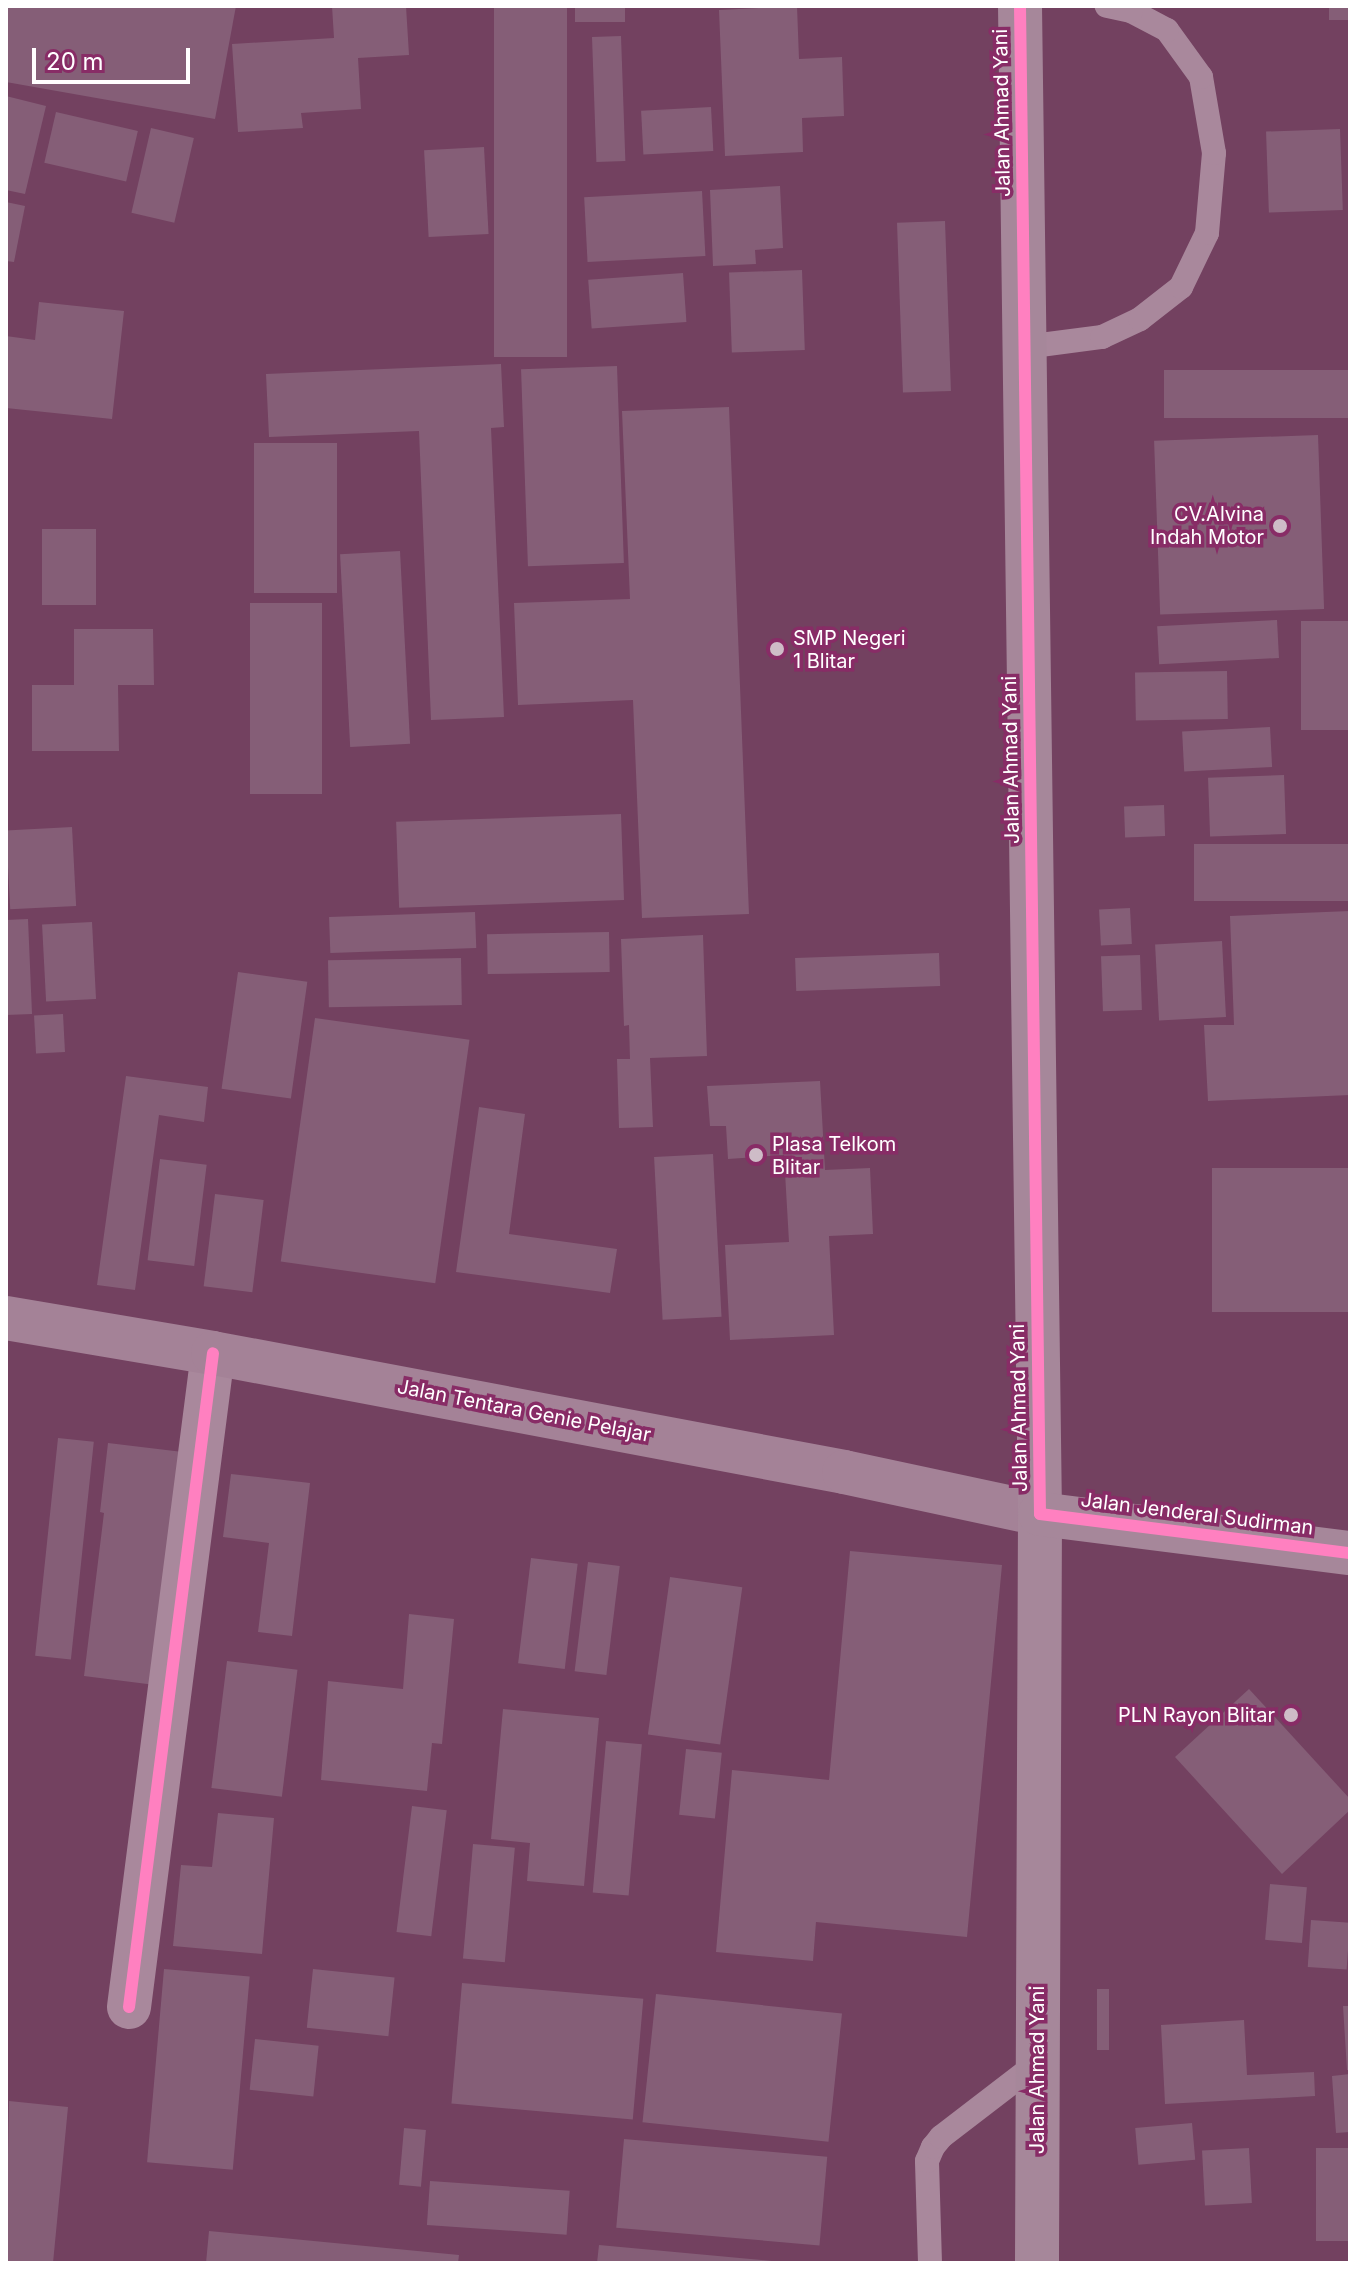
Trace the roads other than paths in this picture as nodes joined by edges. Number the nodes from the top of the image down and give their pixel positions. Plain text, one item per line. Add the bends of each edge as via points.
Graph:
1 (1020, 6) edge
2 (1107, 6) edge
3 (1025, 347) junction
4 (6, 1318) edge
5 (213, 1353) junction
6 (1040, 1514) junction
7 (1350, 1553) edge
8 (129, 2007) dead end
9 (1036, 2064) junction
10 (930, 2263) edge
11 (1037, 2263) edge

1 - 3 main road, Jalan Ahmad Yani
2 - 3 lane via 1131,11 1167,30 1201,77 1214,153 1207,233 1181,287 1140,319 1102,337
3 - 6 main road, Jalan Ahmad Yani
4 - 5 main road, Jalan Tentara Genie Pelajar
5 - 6 main road, Jalan Tentara Genie Pelajar
5 - 8 street
6 - 7 main road, Jalan Jenderal Sudirman
6 - 9 main road, Jalan Ahmad Yani
9 - 10 lane via 933,2147 927,2161
9 - 11 main road, Jalan Ahmad Yani

